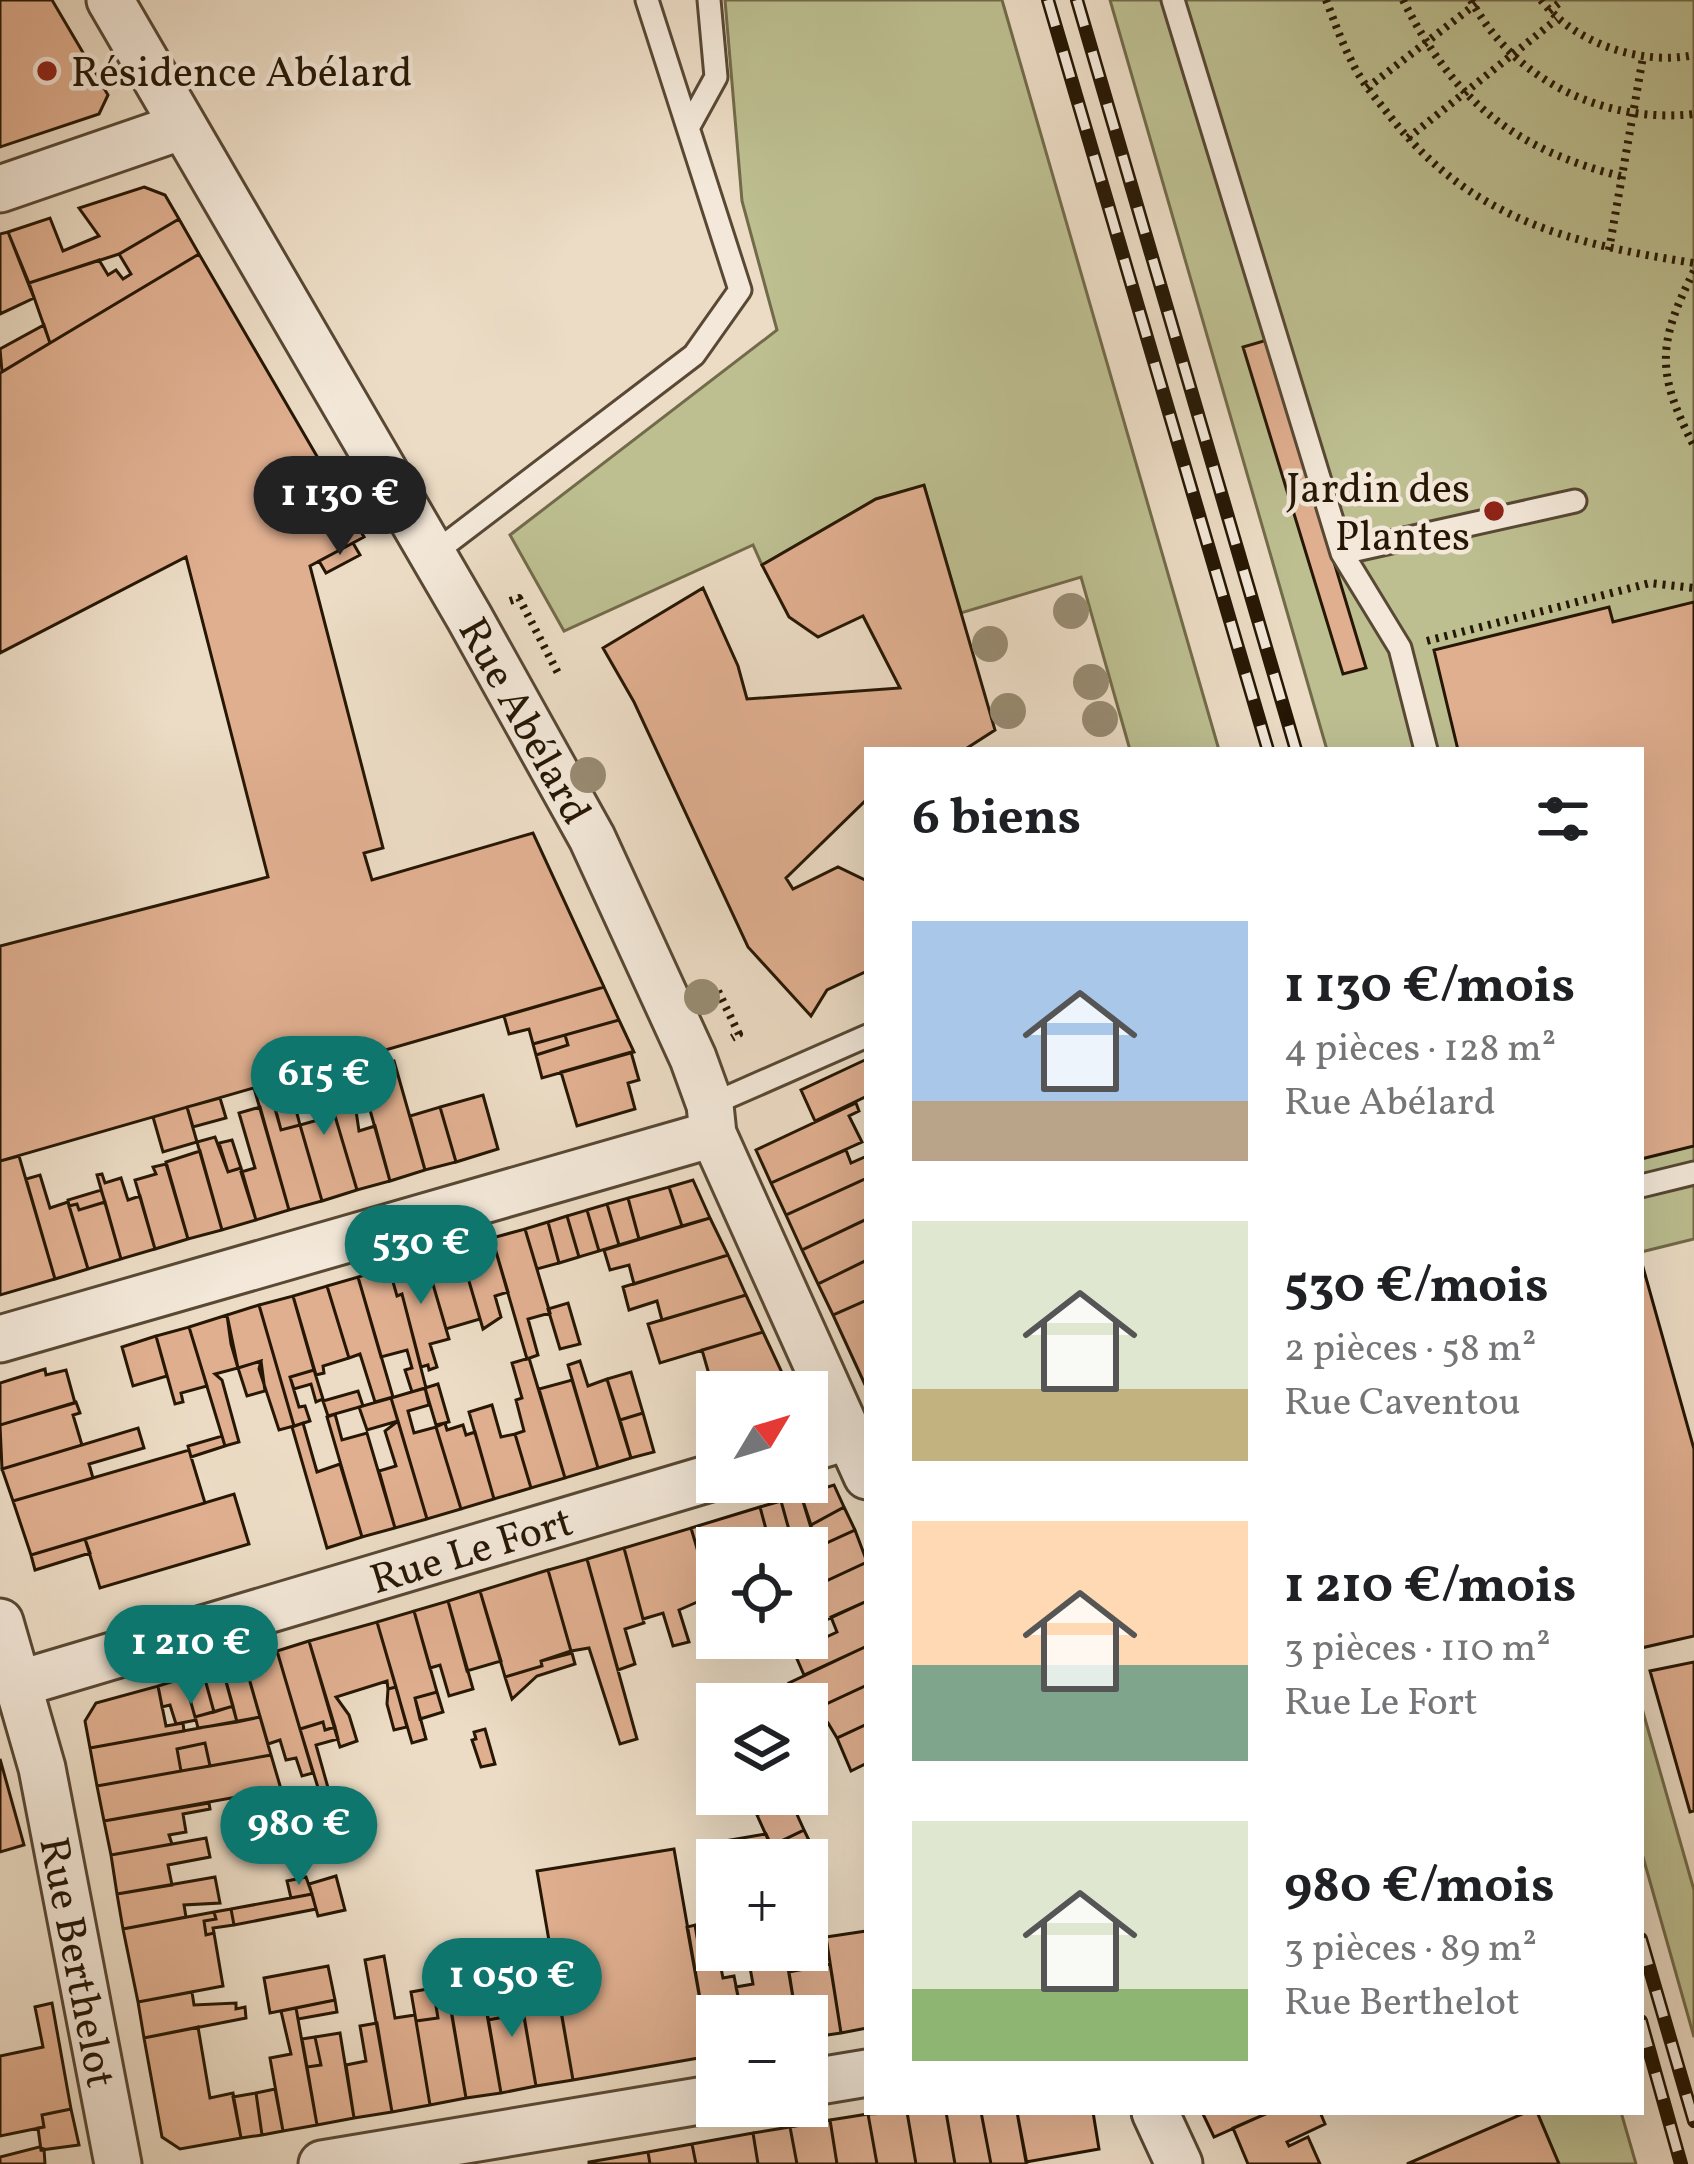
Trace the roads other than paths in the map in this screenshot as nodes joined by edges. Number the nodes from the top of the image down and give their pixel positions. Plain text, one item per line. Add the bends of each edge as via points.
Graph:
1 (110, 0) edge
2 (647, 0) edge
3 (710, 0) edge
4 (1173, 0) edge
5 (183, 126) junction
6 (688, 128) junction
7 (0, 189) edge
8 (1575, 501) dead end
9 (1342, 553) junction
10 (433, 554) junction
11 (1425, 747) edge
12 (864, 1038) edge
13 (711, 1119) junction
14 (1694, 1173) edge
15 (1644, 1185) edge
16 (0, 1339) edge
17 (841, 1454) edge
18 (696, 1482) edge
19 (0, 1622) edge
20 (18, 1684) junction
21 (864, 2074) edge
22 (828, 2080) edge
23 (696, 2102) edge
24 (1156, 2115) edge
25 (118, 2164) edge
26 (322, 2164) edge
27 (1179, 2164) edge

1 - 5 street, Rue Abélard
2 - 6 lane
3 - 6 lane via 716,77
4 - 9 lane
5 - 7 street
5 - 10 street, Rue Abélard
6 - 10 lane via 740,290 694,355
8 - 9 lane
9 - 11 lane via 1400,648
10 - 13 street, Rue Abélard via 592,838 684,1038
12 - 13 lane
13 - 16 street
13 - 17 street, Rue Abélard
14 - 15 lane
18 - 20 street, Rue Le Fort
19 - 20 street, Rue Berthelot
20 - 25 street, Rue Berthelot via 42,1768
21 - 22 street
23 - 26 street
24 - 27 street

